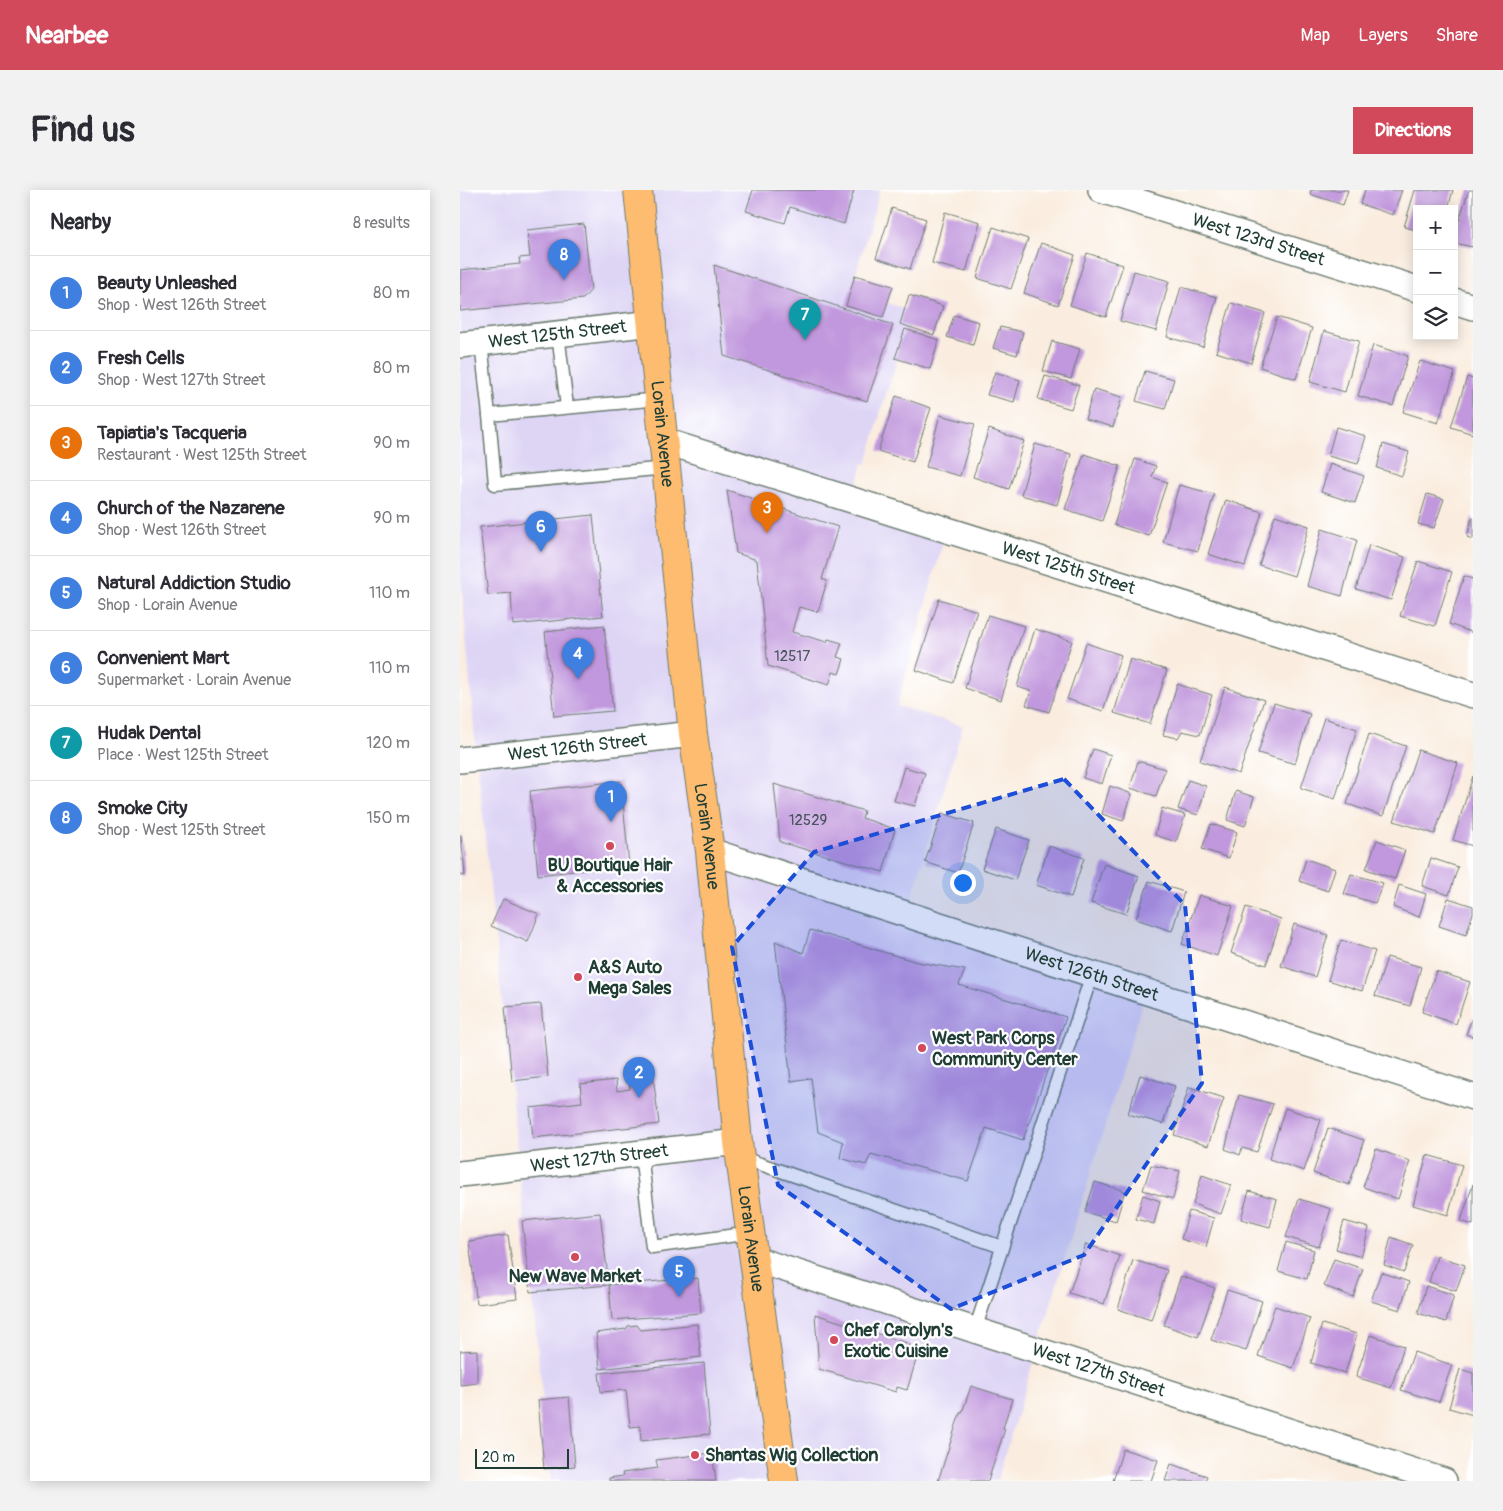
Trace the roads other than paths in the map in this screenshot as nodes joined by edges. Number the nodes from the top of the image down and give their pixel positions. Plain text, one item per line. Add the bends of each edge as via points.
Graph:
1 (638, 190) edge
2 (1101, 190) edge
3 (1413, 288) edge
4 (1458, 302) edge
5 (1473, 307) edge
6 (653, 323) junction
7 (558, 334) junction
8 (470, 344) edge
9 (660, 399) junction
10 (567, 407) junction
11 (489, 414) junction
12 (664, 441) junction
13 (666, 468) junction
14 (1473, 695) edge
15 (693, 734) junction
16 (460, 760) edge
17 (710, 851) junction
18 (1092, 974) junction
19 (1473, 1097) edge
20 (739, 1150) junction
21 (641, 1153) junction
22 (460, 1174) edge
23 (752, 1246) junction
24 (1002, 1247) junction
25 (974, 1330) junction
26 (784, 1481) edge
27 (1444, 1481) edge

1 - 6 main road, Lorain Avenue
2 - 3 street, West 123rd Street
4 - 5 street
6 - 7 street, West 125th Street
6 - 9 main road, Lorain Avenue
7 - 8 street, West 125th Street
7 - 10 lane
8 - 11 lane
9 - 10 lane
9 - 12 main road, Lorain Avenue
10 - 11 lane
11 - 13 lane via 495,484
12 - 13 main road, Lorain Avenue
12 - 14 street, West 125th Street
13 - 15 main road, Lorain Avenue
15 - 16 street, West 126th Street
15 - 17 main road, Lorain Avenue
17 - 18 street, West 126th Street
17 - 20 main road, Lorain Avenue
18 - 19 street, West 126th Street
18 - 24 lane
20 - 21 street, West 127th Street
20 - 23 main road, Lorain Avenue
20 - 24 lane
21 - 22 street, West 127th Street
21 - 23 lane via 652,1247
23 - 25 street, West 127th Street
23 - 26 main road, Lorain Avenue
24 - 25 lane
25 - 27 street, West 127th Street

